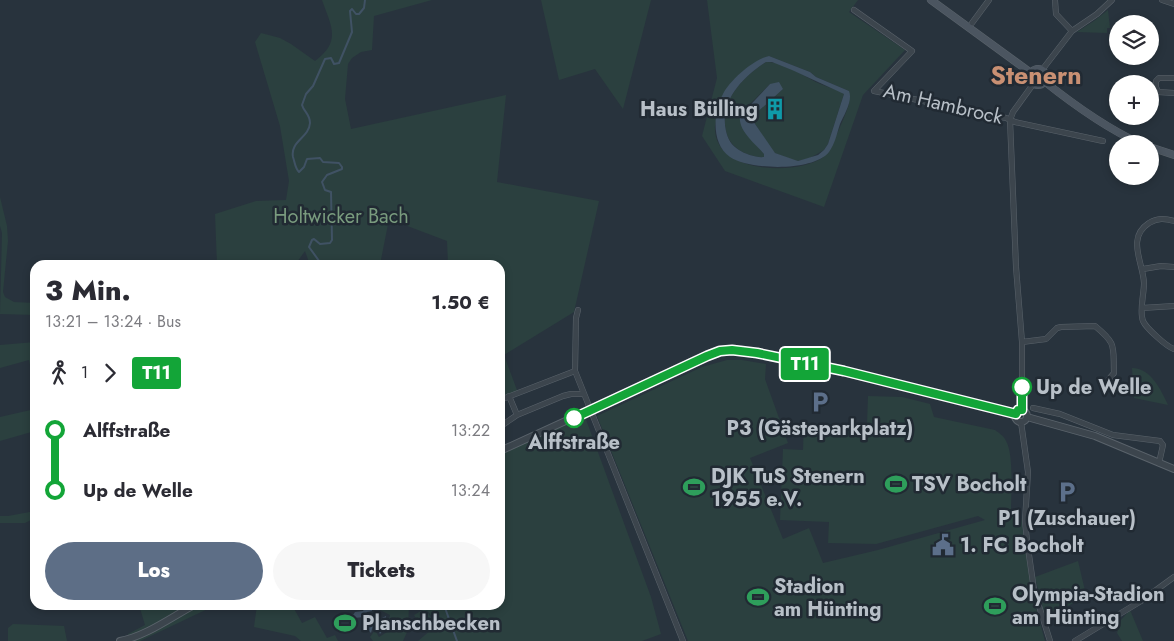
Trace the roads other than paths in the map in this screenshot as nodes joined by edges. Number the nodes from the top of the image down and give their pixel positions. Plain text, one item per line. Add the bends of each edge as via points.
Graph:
1 (931, 0) edge
2 (989, 0) edge
3 (1055, 0) edge
4 (1112, 0) edge
5 (1162, 0) edge
6 (1174, 4) edge
7 (854, 10) dead end
8 (972, 23) dead end
9 (1072, 31) junction
10 (1042, 70) junction
11 (1031, 73) junction
12 (1174, 78) edge
13 (1044, 81) junction
14 (1034, 83) junction
15 (1174, 93) edge
16 (1010, 120) junction
17 (1122, 135) edge
18 (1103, 141) dead end
19 (1159, 150) edge
20 (1174, 155) edge
21 (1174, 221) edge
22 (1174, 267) edge
23 (1142, 269) junction
24 (1174, 306) edge
25 (1142, 308) junction
26 (578, 310) dead end
27 (1022, 342) junction
28 (1174, 349) edge
29 (575, 371) junction
30 (1109, 379) dead end
31 (584, 394) junction
32 (510, 396) junction
33 (505, 398) edge
34 (1033, 408) dead end
35 (590, 410) junction
36 (1019, 412) junction
37 (517, 415) junction
38 (1027, 417) junction
39 (1021, 422) junction
40 (505, 423) edge
41 (505, 449) edge
42 (1159, 463) junction
43 (1174, 470) edge
44 (1174, 577) edge
45 (185, 610) edge
46 (120, 641) edge
47 (683, 641) edge
48 (1050, 641) edge
49 (1075, 641) edge

1 - 11 main road
2 - 8 street
3 - 9 street via 1056,14
4 - 9 street
5 - 6 street
7 - 16 street, Am Hambrock via 912,50 874,91
9 - 10 street
10 - 11 main road via 1036,69
10 - 13 main road
11 - 14 main road
12 - 15 street via 1159,78 1156,87 1158,92
13 - 14 main road
13 - 17 main road
14 - 16 street
16 - 18 street
16 - 27 street
19 - 20 main road
21 - 23 street via 1159,218 1138,234 1137,248
22 - 23 street
23 - 25 street
24 - 25 street
25 - 28 street via 1145,325 1165,345
26 - 29 street
27 - 30 street via 1046,340 1061,327 1096,326 1113,344 1114,373
27 - 36 street
29 - 31 street
29 - 32 street
31 - 35 street
31 - 37 street via 563,396
32 - 33 street
32 - 37 street
34 - 42 street via 1060,414 1113,435 1160,441 1163,445
35 - 36 street via 707,356 732,350 844,371
35 - 41 street
35 - 47 street
36 - 38 street via 1026,412
36 - 39 street via 1016,418
37 - 40 street
38 - 39 street
38 - 42 street via 1094,436
39 - 48 street via 1028,472 1027,541 1034,590
42 - 43 street
44 - 49 street
45 - 46 street via 145,632

